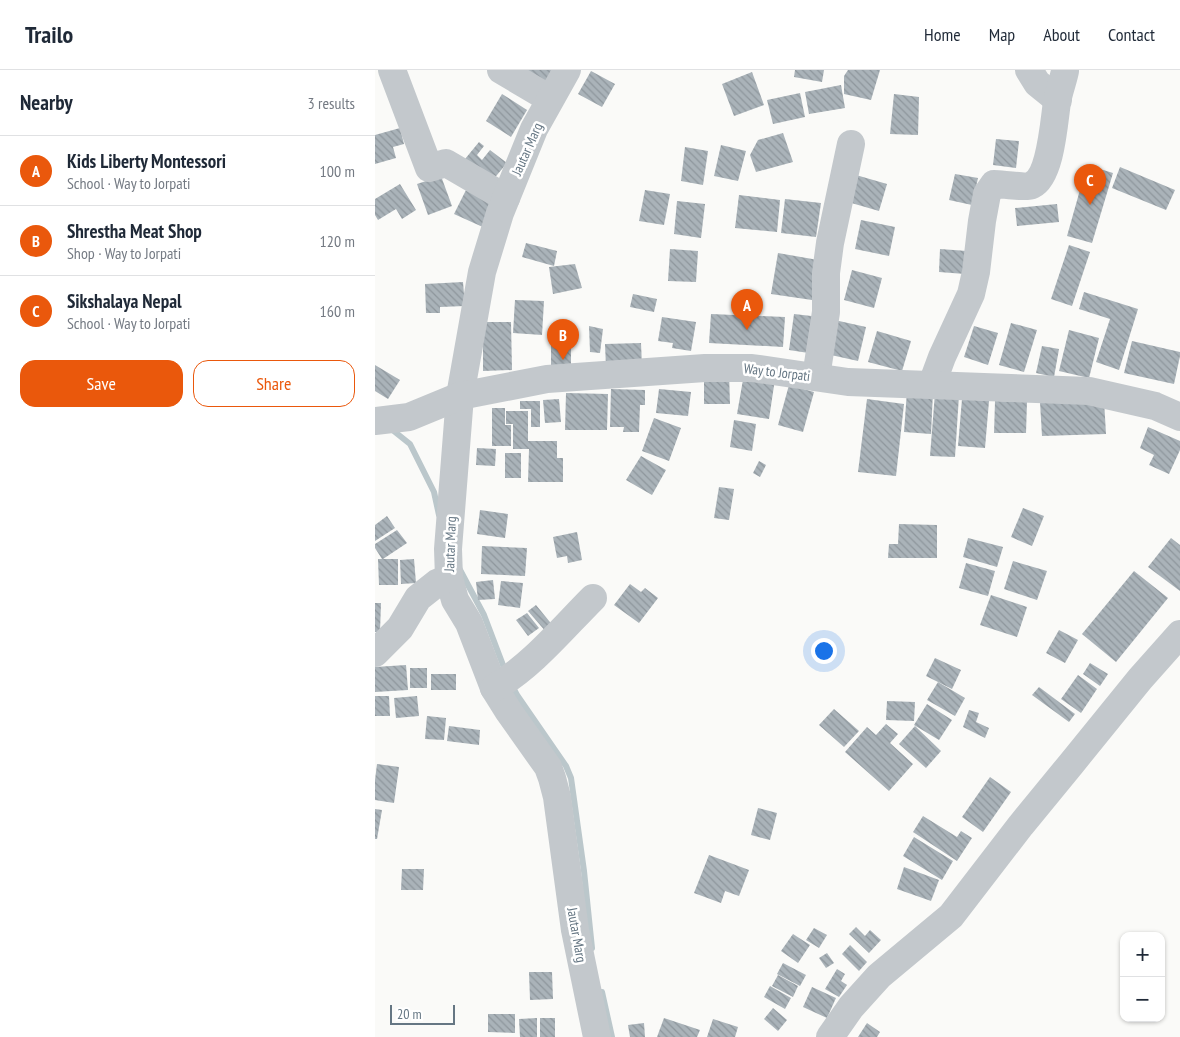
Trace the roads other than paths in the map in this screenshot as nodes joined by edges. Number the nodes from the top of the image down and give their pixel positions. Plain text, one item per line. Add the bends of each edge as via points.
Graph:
1 (392, 70) edge
2 (501, 70) edge
3 (567, 70) edge
4 (1029, 70) edge
5 (1065, 71) dead end
6 (551, 99) junction
7 (1058, 100) junction
8 (851, 144) dead end
9 (506, 198) junction
10 (816, 377) junction
11 (932, 384) junction
12 (460, 396) junction
13 (1180, 417) edge
14 (375, 421) edge
15 (449, 578) junction
16 (593, 598) dead end
17 (1180, 634) edge
18 (375, 654) edge
19 (499, 685) junction
20 (597, 1037) edge
21 (830, 1037) edge

1 - 9 street via 429,168 446,163
2 - 6 street
3 - 6 street, Jautar Marg
4 - 7 street via 1037,83
5 - 7 street
6 - 9 street, Jautar Marg via 534,129
7 - 11 street via 1049,155 1039,181 1031,186 994,184 987,194 973,288
8 - 10 street via 829,243 826,312
9 - 12 street, Jautar Marg via 482,272
10 - 11 street, Way to Jorpati via 848,382
10 - 12 street, Way to Jorpati via 752,368 705,368 547,379
11 - 13 street, Way to Jorpati via 1089,391 1155,406
12 - 14 street, Way to Jorpati via 409,417
12 - 15 street, Jautar Marg via 448,549
15 - 18 street via 418,598 400,628
15 - 19 street, Jautar Marg via 455,600
16 - 19 street via 530,662
17 - 21 street via 1077,756 951,916 879,976
19 - 20 street, Jautar Marg via 509,712 548,767 552,778 575,930

